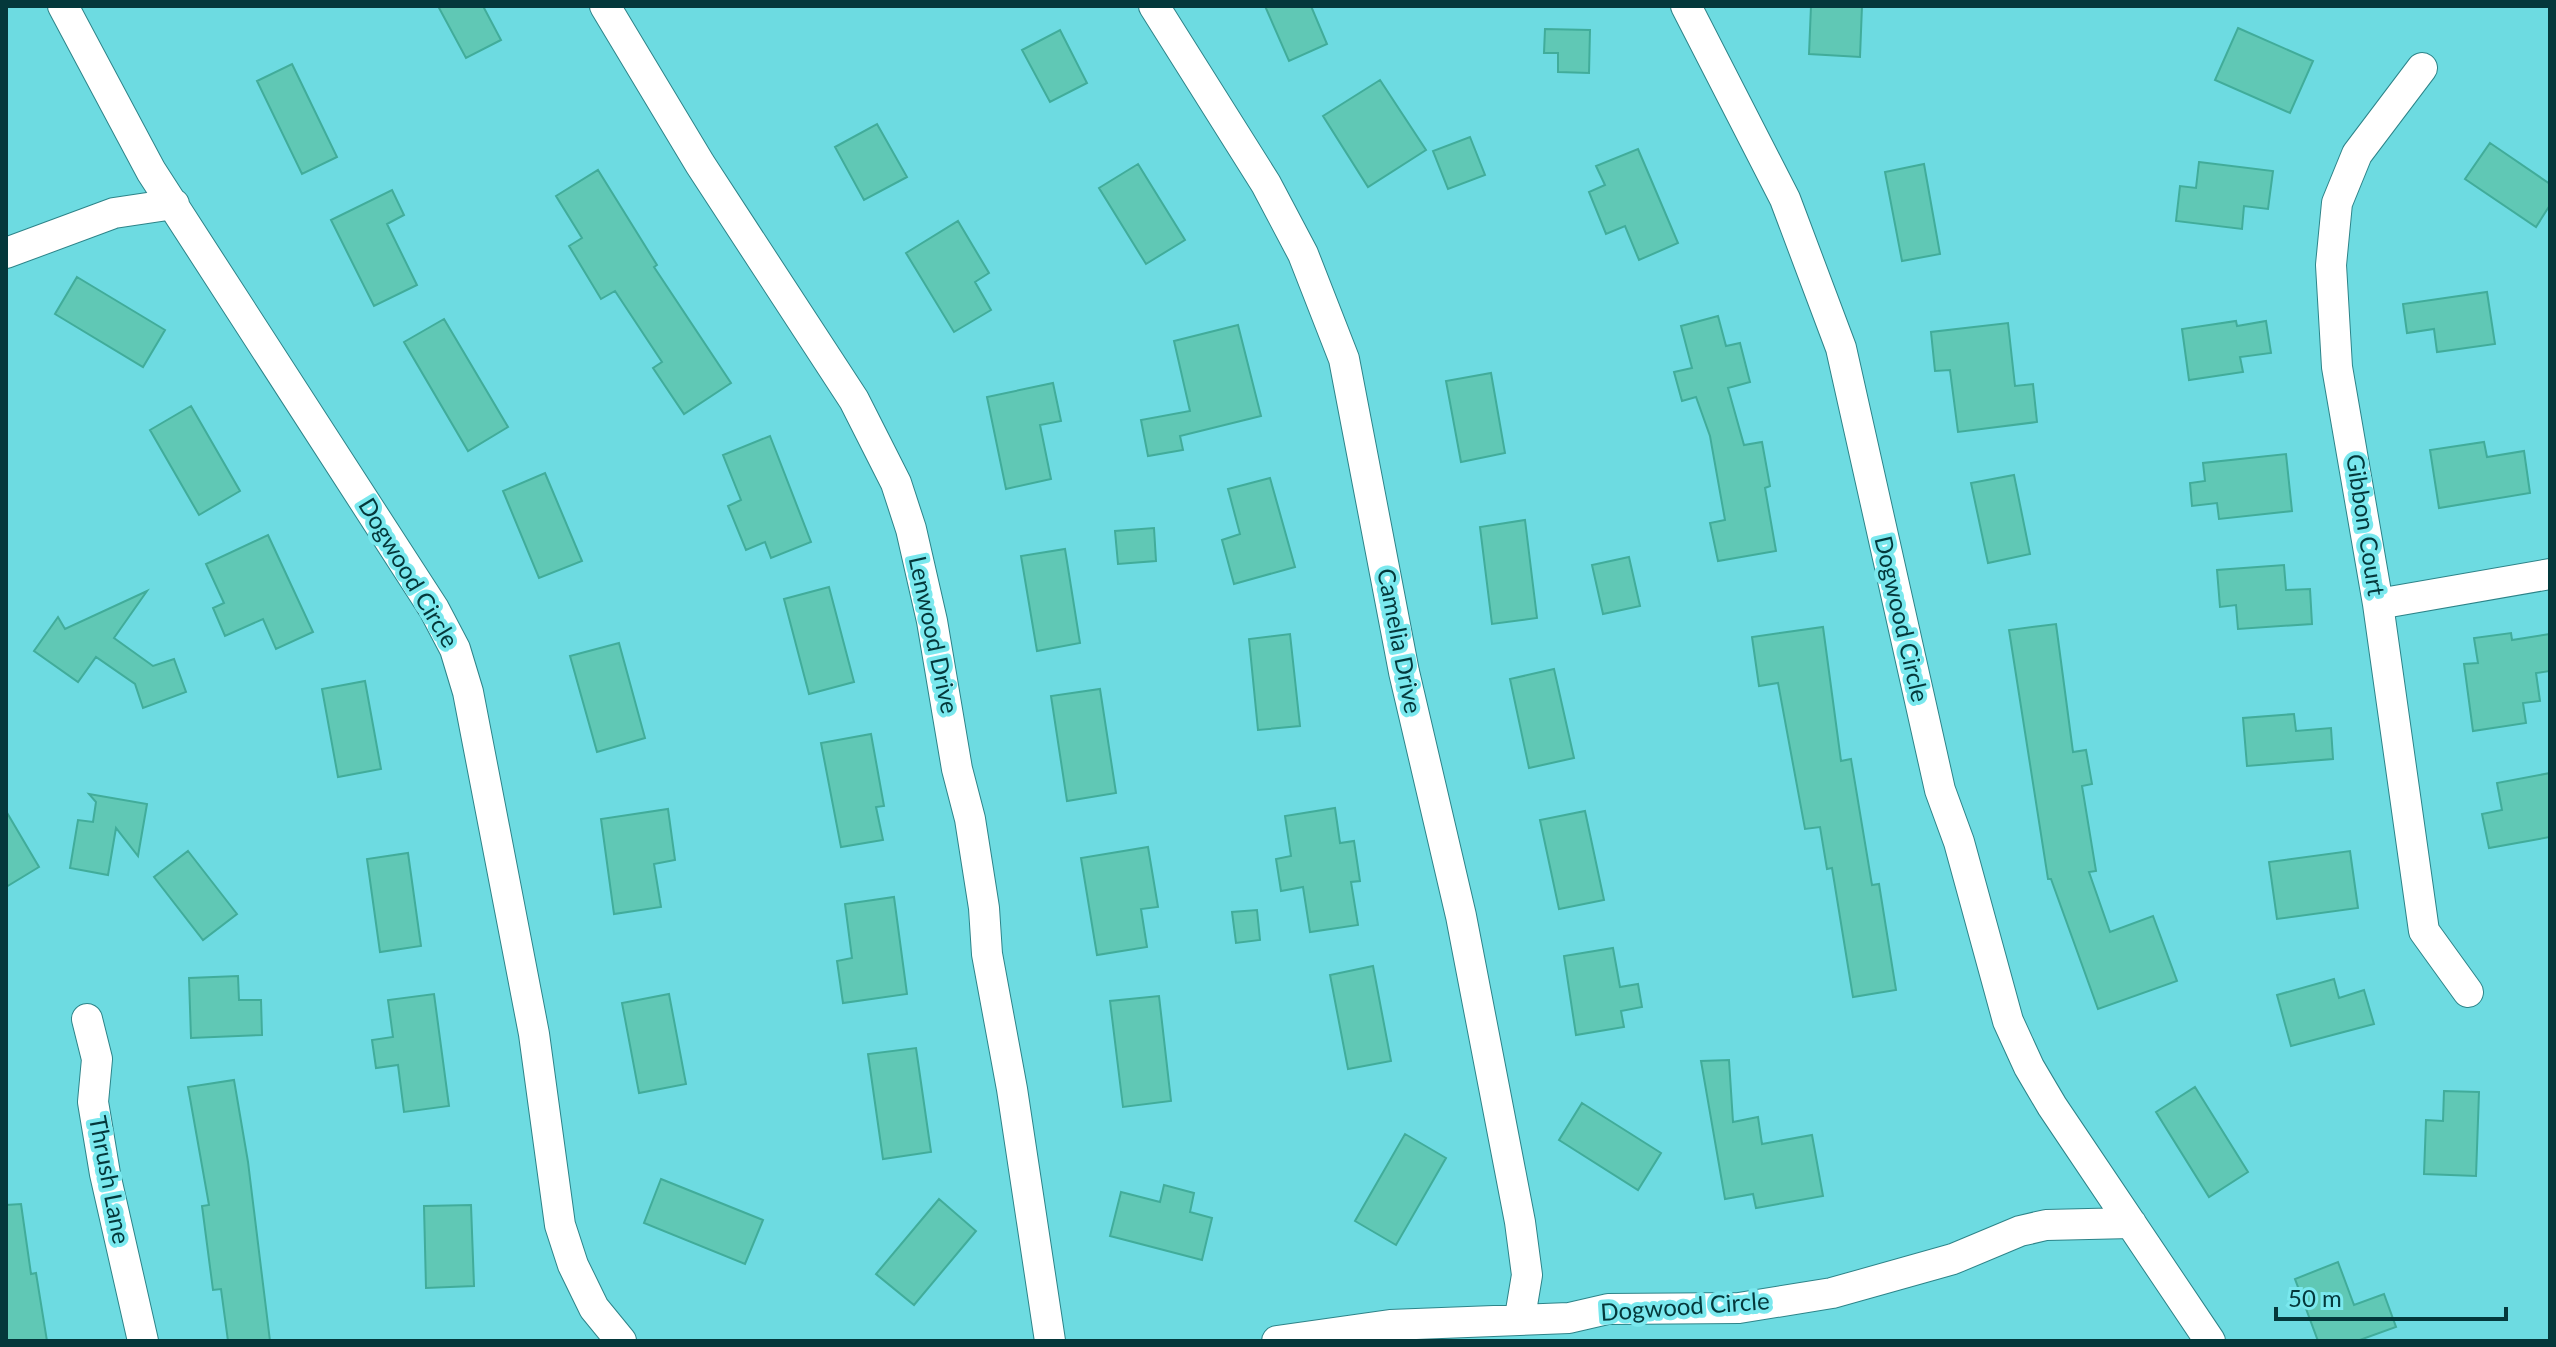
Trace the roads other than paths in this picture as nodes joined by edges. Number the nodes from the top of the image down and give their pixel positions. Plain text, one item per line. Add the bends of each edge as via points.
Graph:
1 (63, 6) edge
2 (605, 6) edge
3 (1154, 6) edge
4 (1686, 6) edge
5 (2422, 68) dead end
6 (174, 204) junction
7 (6, 253) edge
8 (2550, 574) edge
9 (2378, 604) junction
10 (2468, 992) dead end
11 (87, 1019) dead end
12 (2131, 1223) junction
13 (1520, 1317) junction
14 (143, 1341) edge
15 (621, 1341) edge
16 (1050, 1341) edge
17 (1277, 1341) edge
18 (2210, 1341) edge

1 - 6 street, Dogwood Circle
2 - 16 street, Lenwood Drive via 700,164 854,400 896,483 929,606 970,819
3 - 13 street, Camelia Drive via 1273,198 1303,254 1344,359 1520,1222 1527,1275
4 - 12 street, Dogwood Circle via 1785,199 1841,348 1940,790 2008,1021 2052,1106
5 - 9 street, Gibbon Court via 2357,154 2337,203 2331,265 2337,367
6 - 7 street via 114,213
6 - 15 street, Dogwood Circle via 455,649 468,692 534,1034 560,1225 594,1308
8 - 9 street
9 - 10 street, Gibbon Court via 2424,931
11 - 14 street, Thrush Lane via 97,1059 93,1102 105,1174
12 - 13 street, Dogwood Circle via 2046,1225 1953,1259 1832,1293 1739,1308 1608,1309 1569,1318
12 - 18 street, Dogwood Circle
13 - 17 street, Dogwood Circle via 1390,1325

